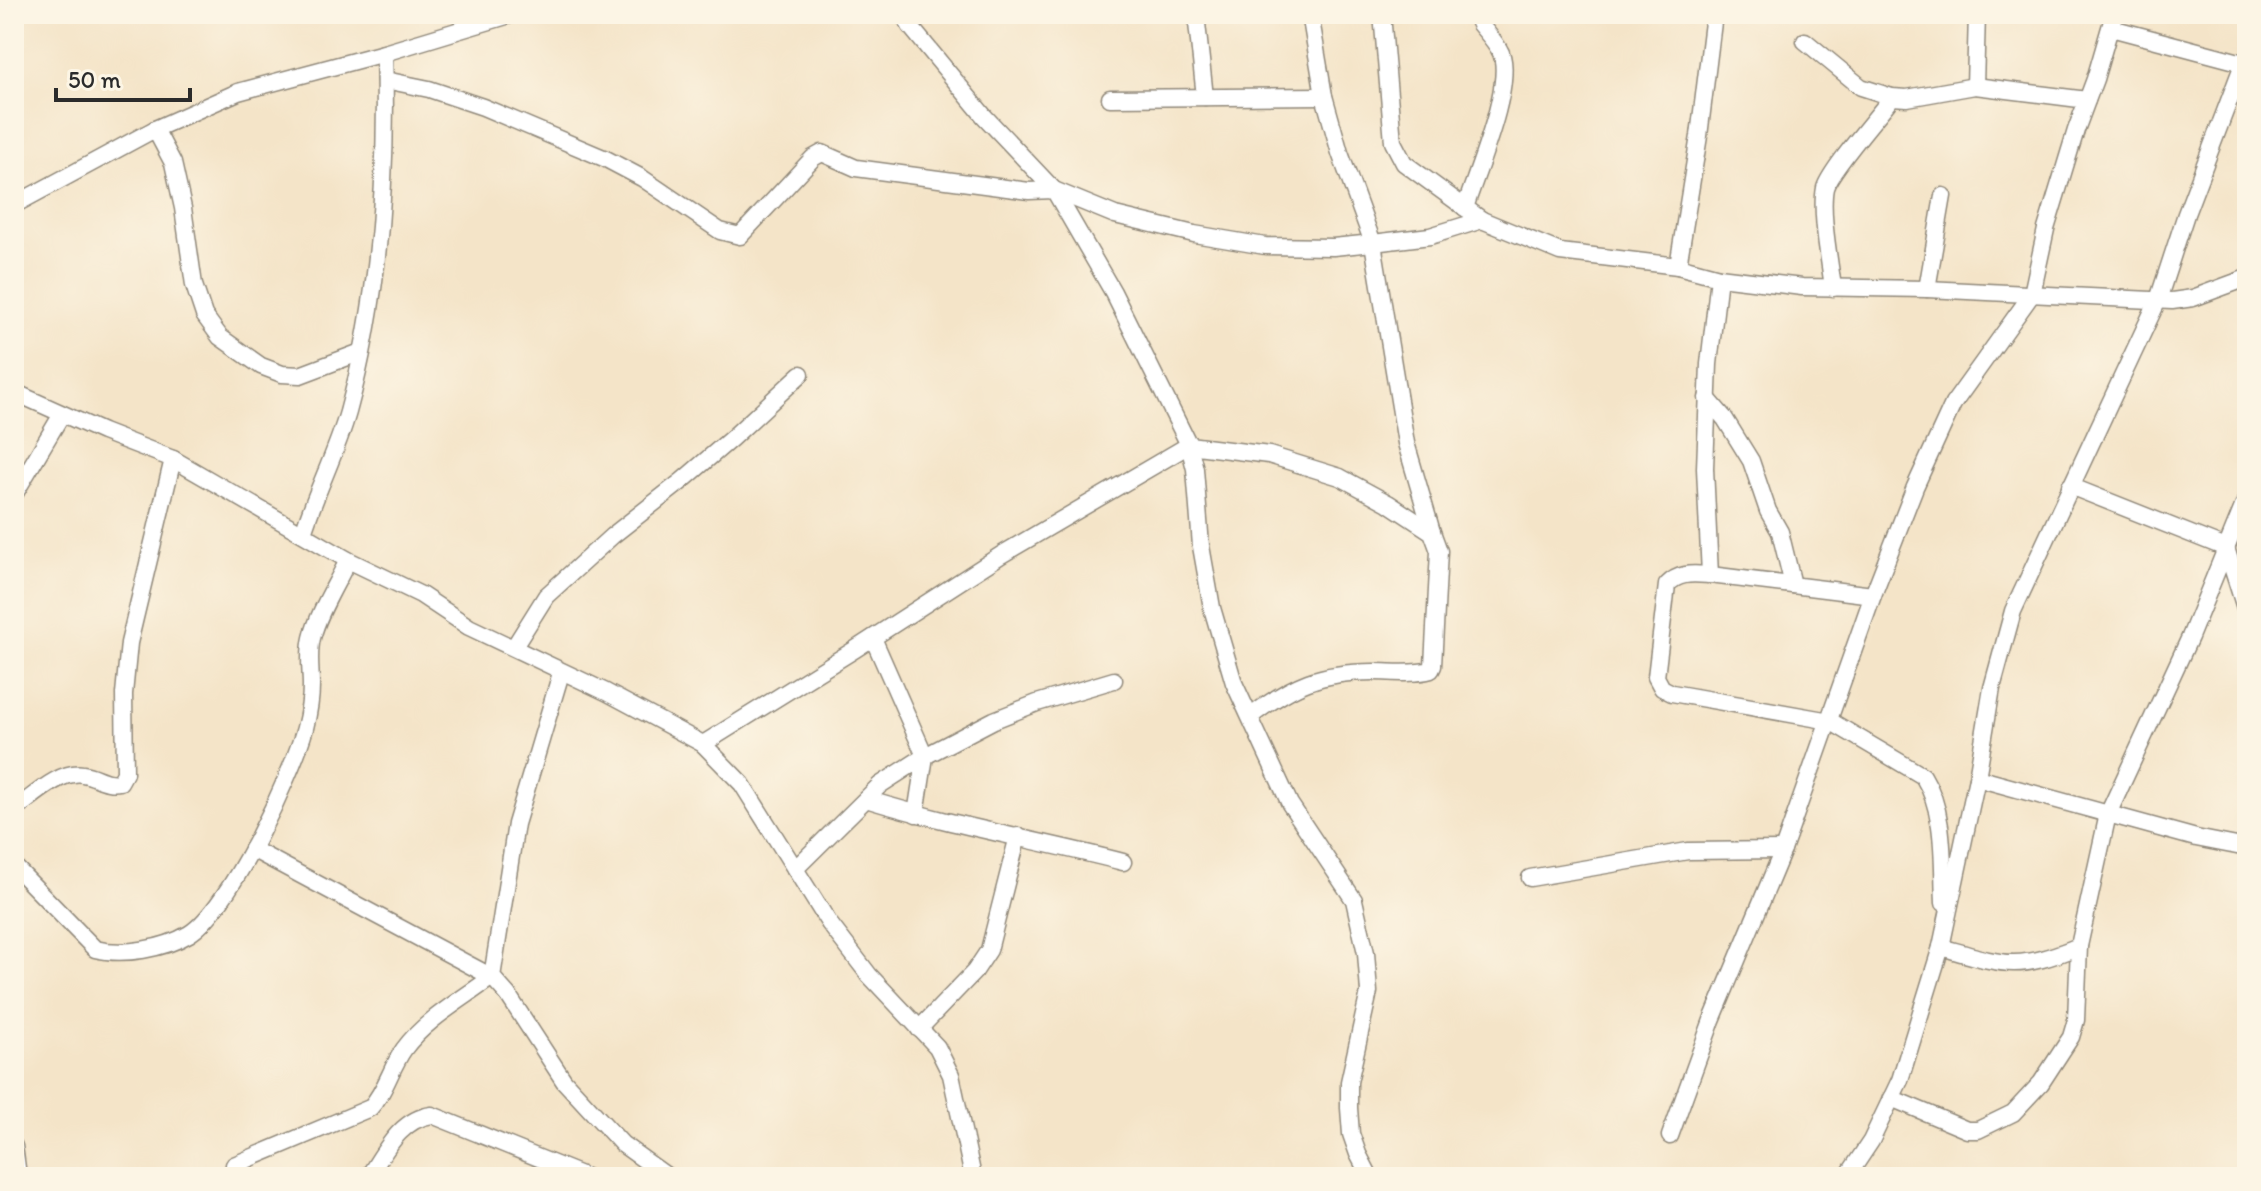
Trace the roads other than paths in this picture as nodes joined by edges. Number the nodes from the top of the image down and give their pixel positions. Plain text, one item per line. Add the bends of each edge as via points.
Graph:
1 (513, 14) edge
2 (904, 14) edge
3 (1196, 14) edge
4 (1310, 14) edge
5 (1382, 14) edge
6 (1714, 14) edge
7 (1977, 14) edge
8 (2112, 21) edge
9 (1479, 23) dead end
10 (1805, 41) dead end
11 (384, 53) junction
12 (2245, 64) edge
13 (385, 80) junction
14 (1975, 86) junction
15 (1324, 96) junction
16 (1205, 97) junction
17 (1892, 97) junction
18 (1110, 98) dead end
19 (2087, 100) junction
20 (155, 129) junction
21 (1054, 190) junction
22 (1943, 196) dead end
23 (14, 205) edge
24 (1465, 208) junction
25 (1482, 220) junction
26 (1373, 243) junction
27 (1678, 266) junction
28 (1719, 277) junction
29 (2247, 278) edge
30 (1833, 288) junction
31 (1927, 289) junction
32 (2032, 294) junction
33 (2158, 300) junction
34 (361, 352) junction
35 (801, 374) dead end
36 (14, 392) edge
37 (1707, 398) junction
38 (62, 414) junction
39 (1189, 445) junction
40 (173, 459) junction
41 (2070, 486) junction
42 (14, 495) edge
43 (2247, 497) edge
44 (1432, 532) junction
45 (303, 533) junction
46 (2226, 548) junction
47 (348, 560) junction
48 (1710, 575) junction
49 (1793, 585) junction
50 (1873, 595) junction
51 (2247, 614) edge
52 (873, 638) junction
53 (514, 647) junction
54 (561, 673) junction
55 (1114, 680) dead end
56 (1251, 716) junction
57 (1830, 721) junction
58 (703, 744) junction
59 (925, 756) junction
60 (1977, 778) junction
61 (866, 799) junction
62 (14, 810) edge
63 (916, 814) junction
64 (2108, 814) junction
65 (1018, 836) junction
66 (2247, 848) edge
67 (252, 849) junction
68 (1783, 850) junction
69 (1123, 862) dead end
70 (14, 866) edge
71 (795, 869) junction
72 (1530, 878) dead end
73 (1945, 926) junction
74 (2079, 946) junction
75 (1941, 947) junction
76 (492, 977) junction
77 (919, 1029) junction
78 (1891, 1098) junction
79 (1670, 1136) dead end
80 (14, 1146) edge
81 (234, 1165) dead end
82 (15, 1177) edge
83 (368, 1177) edge
84 (586, 1177) edge
85 (668, 1177) edge
86 (973, 1177) edge
87 (1370, 1177) edge
88 (1847, 1177) edge

1 - 11 street
2 - 21 street via 984,116
3 - 16 street
4 - 15 street
5 - 24 street via 1393,142 1404,163
6 - 27 street
7 - 14 street
8 - 12 street
8 - 19 street
9 - 24 street via 1501,52 1505,74
10 - 17 street via 1861,87
11 - 13 street
11 - 20 street via 238,92
12 - 33 street
13 - 21 street via 483,107 606,159 732,236 740,236 822,153 856,168
13 - 34 street via 384,187 373,297
14 - 17 street
14 - 19 street
15 - 16 street
15 - 26 street
16 - 18 street
17 - 30 street via 1825,186
19 - 32 street via 2046,229
20 - 23 street
20 - 34 street via 173,163 194,285 204,315 220,337 282,374 300,375
21 - 26 street via 1115,215 1265,246
21 - 39 street via 1113,292
22 - 31 street
24 - 25 street
25 - 26 street via 1430,236
25 - 27 street via 1560,252
26 - 44 street via 1406,443
27 - 28 street
28 - 30 street
28 - 37 street
29 - 33 street via 2193,298
30 - 31 street
31 - 32 street
32 - 33 street
32 - 50 street via 1953,404
33 - 41 street
34 - 45 street via 335,455
35 - 53 street via 546,596
36 - 38 street
37 - 48 street
37 - 49 street via 1751,461 1780,532
38 - 40 street
38 - 42 street
39 - 44 street via 1269,455 1340,477
39 - 52 street via 1001,555
39 - 56 street via 1212,608 1234,683
40 - 45 street
40 - 62 street via 129,643 125,773 120,782 110,784 83,773 67,774
41 - 46 street
41 - 60 street via 2013,611 1992,688
43 - 46 street
44 - 56 street via 1439,551 1431,670 1360,672 1313,680 1285,691
45 - 47 street
46 - 51 street
46 - 64 street
47 - 53 street
47 - 67 street via 312,635 305,728
48 - 49 street
48 - 57 street via 1683,574 1667,585 1656,677 1662,688
49 - 50 street
50 - 57 street
52 - 58 street
52 - 59 street
53 - 54 street
54 - 58 street
54 - 76 street via 516,824
55 - 59 street via 994,720
56 - 87 street via 1290,804 1354,900 1369,992 1349,1082 1349,1108 1351,1134
57 - 68 street
57 - 73 street via 1923,776 1931,790 1939,815
58 - 71 street via 742,784
59 - 61 street
59 - 63 street
60 - 64 street
60 - 73 street
61 - 63 street
61 - 71 street
63 - 65 street
64 - 66 street
64 - 74 street
65 - 69 street
65 - 77 street via 989,950
67 - 70 street via 213,913 189,934 142,951 95,949
67 - 76 street
68 - 72 street via 1688,851
68 - 79 street
71 - 77 street via 853,954
73 - 75 street
74 - 75 street via 2022,965
74 - 78 street via 2071,1037 2041,1083 2013,1113 1972,1131
75 - 78 street
76 - 81 street via 418,1033 370,1108
76 - 85 street via 564,1081 622,1144
77 - 86 street via 937,1047 951,1075
78 - 88 street
80 - 82 street
83 - 84 street via 401,1130 416,1117 432,1115

